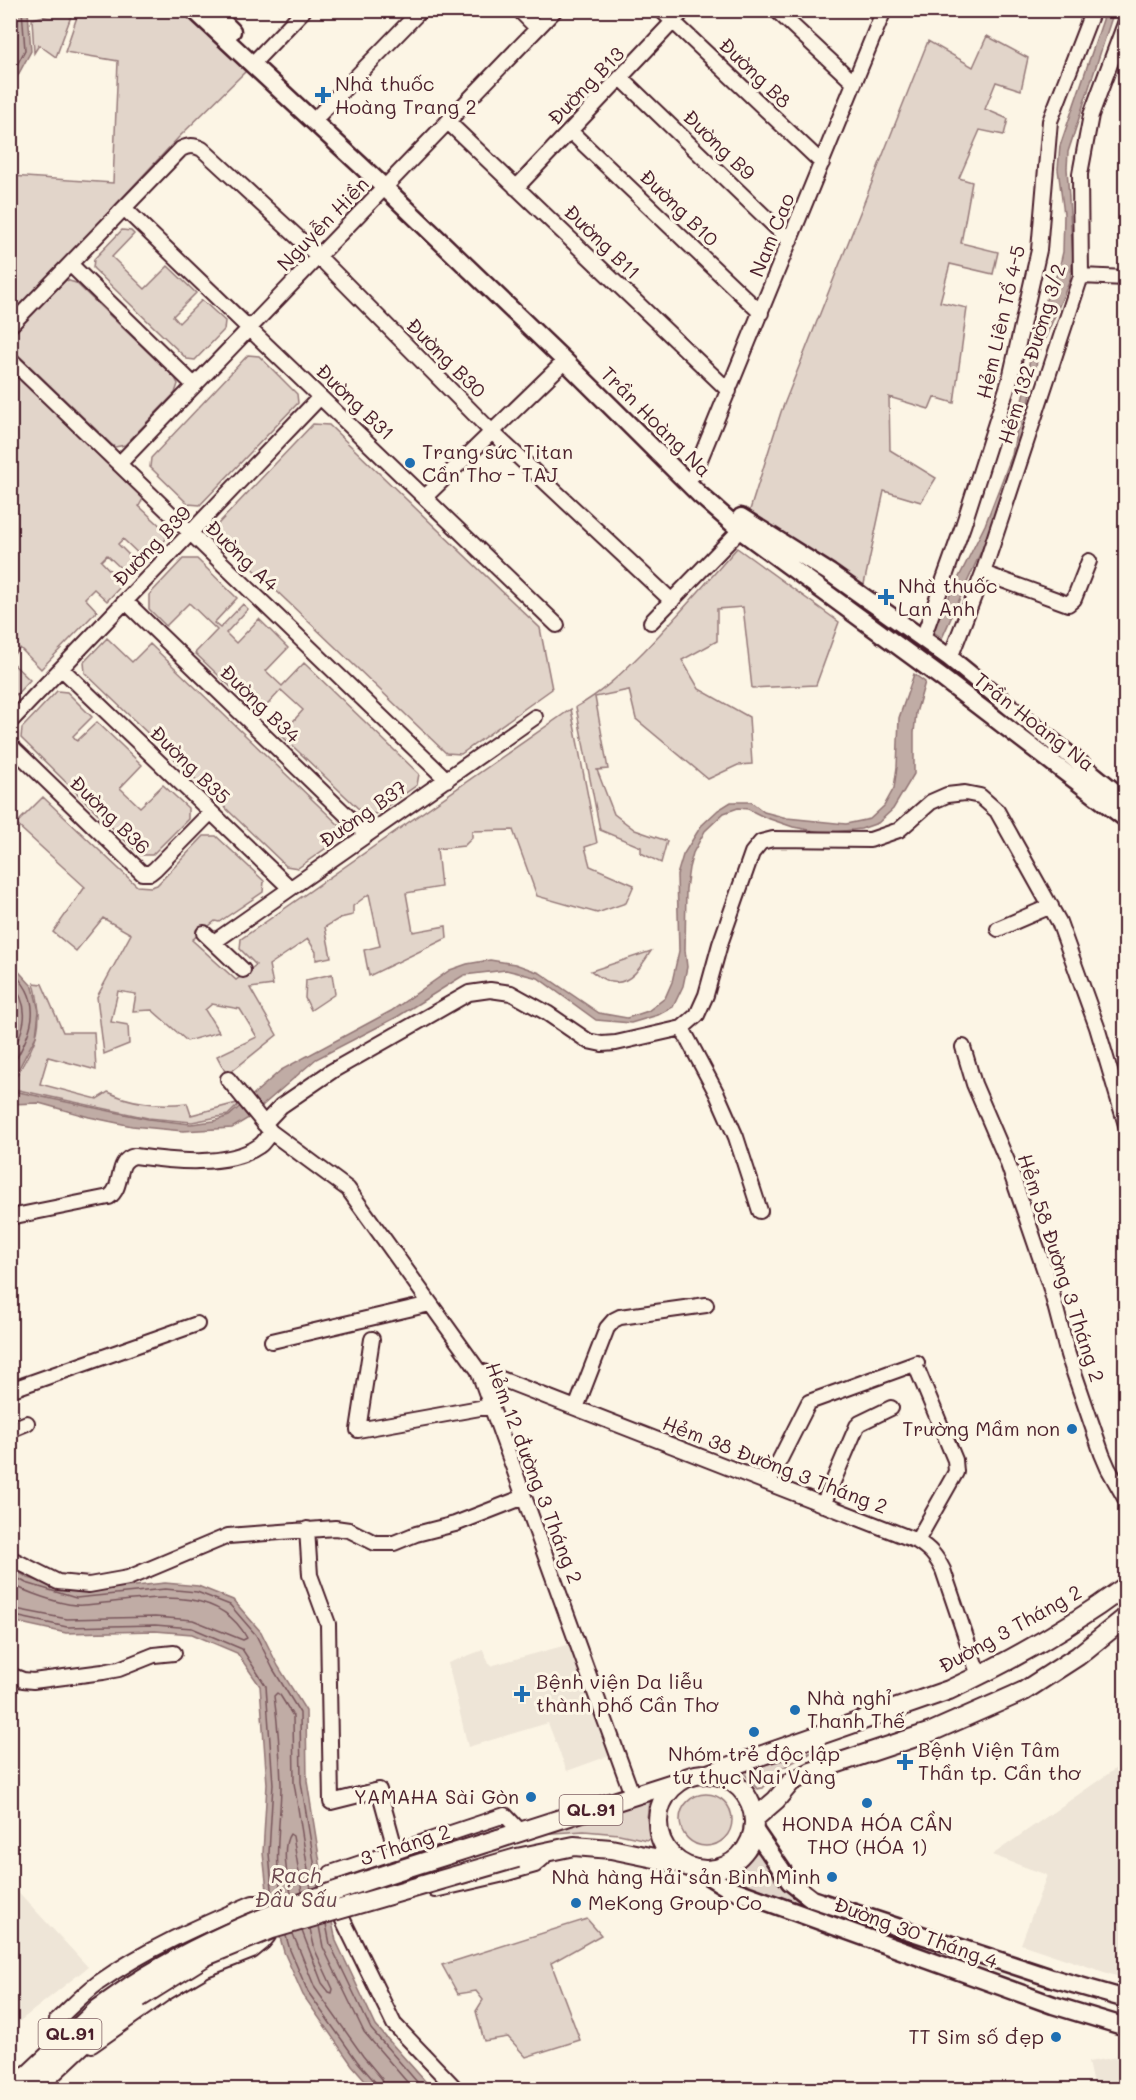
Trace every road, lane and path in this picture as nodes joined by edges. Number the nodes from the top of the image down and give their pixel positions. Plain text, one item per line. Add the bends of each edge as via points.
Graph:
1 (194, 10) edge
2 (212, 10) edge
3 (304, 10) edge
4 (422, 10) edge
5 (519, 10) edge
6 (555, 10) edge
7 (661, 10) edge
8 (684, 10) edge
9 (776, 10) edge
10 (884, 10) edge
11 (1093, 10) edge
12 (1125, 21) edge
13 (674, 22) junction
14 (537, 28) junction
15 (258, 58) junction
16 (621, 78) junction
17 (854, 83) junction
18 (319, 115) junction
19 (448, 122) junction
20 (570, 131) junction
21 (822, 163) junction
22 (388, 184) junction
23 (516, 188) junction
24 (124, 208) junction
25 (790, 241) junction
26 (319, 257) junction
27 (70, 264) junction
28 (1081, 276) junction
29 (1125, 278) edge
30 (761, 314) junction
31 (10, 326) edge
32 (249, 328) junction
33 (10, 359) edge
34 (566, 362) junction
35 (194, 385) junction
36 (729, 391) junction
37 (320, 397) junction
38 (492, 432) junction
39 (119, 464) junction
40 (694, 474) junction
41 (426, 496) junction
42 (740, 530) junction
43 (191, 534) junction
44 (1089, 561) dead end
45 (983, 573) junction
46 (672, 601) junction
47 (126, 602) junction
48 (651, 622) dead end
49 (557, 625) dead end
50 (923, 638) junction
51 (914, 657) junction
52 (950, 658) junction
53 (63, 669) junction
54 (942, 678) junction
55 (535, 717) dead end
56 (10, 722) edge
57 (10, 745) edge
58 (447, 780) junction
59 (1125, 801) edge
60 (211, 812) junction
61 (1125, 819) edge
62 (367, 835) junction
63 (290, 888) junction
64 (1051, 906) junction
65 (998, 929) dead end
66 (243, 969) dead end
67 (682, 1028) junction
68 (963, 1047) dead end
69 (232, 1084) dead end
70 (1125, 1125) edge
71 (266, 1126) junction
72 (760, 1210) dead end
73 (10, 1216) edge
74 (430, 1304) junction
75 (706, 1305) dead end
76 (198, 1324) dead end
77 (372, 1339) dead end
78 (272, 1341) dead end
79 (478, 1370) junction
80 (10, 1390) edge
81 (491, 1406) junction
82 (576, 1408) junction
83 (891, 1408) dead end
84 (27, 1423) dead end
85 (10, 1430) edge
86 (768, 1483) junction
87 (524, 1497) junction
88 (1125, 1500) edge
89 (823, 1505) junction
90 (307, 1529) junction
91 (917, 1541) junction
92 (10, 1558) edge
93 (1125, 1586) edge
94 (1125, 1617) edge
95 (174, 1653) dead end
96 (10, 1675) edge
97 (979, 1676) junction
98 (708, 1774) junction
99 (683, 1780) junction
100 (633, 1797) junction
101 (753, 1824) junction
102 (521, 1832) junction
103 (396, 1852) junction
104 (545, 1852) junction
105 (691, 1866) junction
106 (341, 1916) junction
107 (1062, 1981) junction
108 (136, 1991) junction
109 (1125, 1999) edge
110 (1053, 2005) junction
111 (1125, 2027) edge
112 (66, 2037) junction
113 (85, 2042) junction
114 (12, 2090) edge
115 (34, 2090) edge
116 (458, 2090) edge

1 - 22 main road, Trần Hoàng Na
2 - 15 main road, Trần Hoàng Na
3 - 15 street
4 - 18 street
5 - 14 street
6 - 14 street, Nguyễn Hiền
7 - 13 street, Đường B8
8 - 13 street, Đường B13
9 - 17 street
10 - 17 street, Nam Cao
11 - 50 street, Hẻm Liên Tổ 4-5 via 1050,121 1039,250 1010,379
12 - 28 street, Hẻm 132 Đường 3/2 via 1092,115 1080,174
13 - 16 street, Đường B13
13 - 21 street, Đường B8
14 - 19 street, Nguyễn Hiền
15 - 18 main road, Trần Hoàng Na
16 - 20 street, Đường B13
16 - 25 street, Đường B9
17 - 21 street, Nam Cao
18 - 22 main road, Trần Hoàng Na
19 - 22 street, Nguyễn Hiền
19 - 23 street, Đường B11
20 - 23 street, Đường B13
20 - 30 street, Đường B10
21 - 25 street, Nam Cao
22 - 26 street, Nguyễn Hiền
22 - 34 main road, Trần Hoàng Na
22 - 40 main road, Trần Hoàng Na
23 - 36 street, Đường B11
24 - 26 street, Đường B30 via 181,149 191,146 202,149
24 - 27 street
24 - 32 street, Đường B31
25 - 30 street, Nam Cao
26 - 32 street, Nguyễn Hiền
26 - 38 street, Đường B30
27 - 31 street
27 - 35 street
28 - 29 street
28 - 45 street, Hẻm 132 Đường 3/2
30 - 36 street, Nam Cao
32 - 35 street, Nguyễn Hiền
32 - 37 street, Đường B31
33 - 39 street, Đường A4
34 - 38 street
34 - 42 main road, Trần Hoàng Na
35 - 39 street, Nguyễn Hiền
36 - 40 street, Nam Cao
37 - 41 street, Đường B31
37 - 43 street, Đường B39
38 - 41 street
38 - 46 street, Đường B30
39 - 43 street, Đường A4
40 - 50 main road, Trần Hoàng Na via 746,521
41 - 49 street, Đường B31
42 - 46 street
42 - 51 main road, Trần Hoàng Na
43 - 47 street, Đường B39
43 - 58 street, Đường A4
44 - 45 street via 1074,599 1068,604
45 - 52 street, Hẻm 132 Đường 3/2
46 - 48 street
47 - 53 street, Đường B39
47 - 62 street, Đường B34
50 - 51 main road
50 - 52 main road, Trần Hoàng Na
51 - 54 main road, Trần Hoàng Na
52 - 54 main road
52 - 59 main road, Trần Hoàng Na
53 - 56 street, Đường B39
53 - 60 street, Đường B35
54 - 61 main road, Trần Hoàng Na
55 - 58 street, Đường B37
57 - 60 street, Đường B36 via 142,873 155,869
58 - 62 street, Đường B37
60 - 63 street, Đường B35
62 - 63 street, Đường B37
63 - 66 street, Đường B37 via 209,937
64 - 65 street
64 - 67 street via 997,812 980,796 947,795 931,802 899,830 870,840 773,838 761,842 752,853 706,995 697,1015
64 - 70 street via 1094,1016
67 - 71 street via 602,1044 588,1041 511,993 469,993 332,1071 280,1106
67 - 72 street via 736,1137
68 - 88 street, Hẻm 58 Đường 3 Tháng 2 via 1050,1286 1102,1454
69 - 71 street, Hẻm 12 đường 3 Tháng 2
71 - 73 street via 260,1145 244,1154 189,1162 127,1157 116,1193 110,1197
71 - 74 street, Hẻm 12 đường 3 Tháng 2 via 348,1188
74 - 78 street
74 - 79 street, Hẻm 12 đường 3 Tháng 2
75 - 82 street via 614,1320 607,1328
76 - 80 street
77 - 81 street via 358,1430
79 - 81 street, Hẻm 12 đường 3 Tháng 2
79 - 82 street, Hẻm 38 Đường 3 Tháng 2
81 - 87 street, Hẻm 12 đường 3 Tháng 2
82 - 86 street, Hẻm 38 Đường 3 Tháng 2
83 - 89 street via 857,1426
84 - 85 street
86 - 89 street, Hẻm 38 Đường 3 Tháng 2
86 - 91 street via 809,1402 917,1367 955,1460 956,1472
87 - 90 street via 455,1524 387,1544 375,1543 349,1530
87 - 100 street, Hẻm 12 đường 3 Tháng 2
89 - 91 street, Hẻm 38 Đường 3 Tháng 2
90 - 92 street via 228,1536 128,1578 89,1585 58,1582
90 - 103 street via 310,1575 328,1624 331,1802 379,1790
91 - 97 street, Hẻm 38 Đường 3 Tháng 2 via 929,1548 940,1564
93 - 97 highway, Đường 3 Tháng 2 / QL.91 via 1060,1632
94 - 101 highway, QL.91 via 1078,1656 1024,1691 931,1732 791,1782
95 - 96 street via 154,1655 103,1672 33,1681
97 - 98 highway, Đường 3 Tháng 2 / QL.91 via 933,1696
98 - 99 highway, QL.91
98 - 101 highway via 733,1782 742,1791 749,1802
99 - 100 highway, 3 Tháng 2 / QL.91
99 - 105 highway via 665,1797 658,1822 665,1847
100 - 102 highway, 3 Tháng 2 / QL.91
101 - 105 highway, QL.91 via 750,1840 734,1860 710,1869
101 - 107 main road, Đường 30 Tháng 4 via 790,1882 812,1899
102 - 103 street via 505,1815
102 - 108 highway, 3 Tháng 2 / QL.91, bridge via 269,1914 163,1965
103 - 106 street via 331,1873 328,1879
104 - 105 highway, 3 Tháng 2 / QL.91 via 574,1846 611,1849
104 - 106 street via 535,1865
104 - 108 highway, 3 Tháng 2 / QL.91, bridge via 272,1929
105 - 110 main road, Đường 30 Tháng 4 via 726,1887
106 - 116 street via 394,2024
107 - 109 main road, Đường 30 Tháng 4
107 - 110 main road
108 - 112 highway, 3 Tháng 2 / QL.91 via 98,2009
108 - 113 highway, 3 Tháng 2 / QL.91
110 - 111 main road, Đường 30 Tháng 4
112 - 113 street via 57,2020 96,1985 136,1957 191,1929 259,1903 268,1936 252,1951 206,1969 167,1992 97,2043
112 - 114 highway, 3 Tháng 2 / QL.91
113 - 115 highway, 3 Tháng 2 / QL.91

